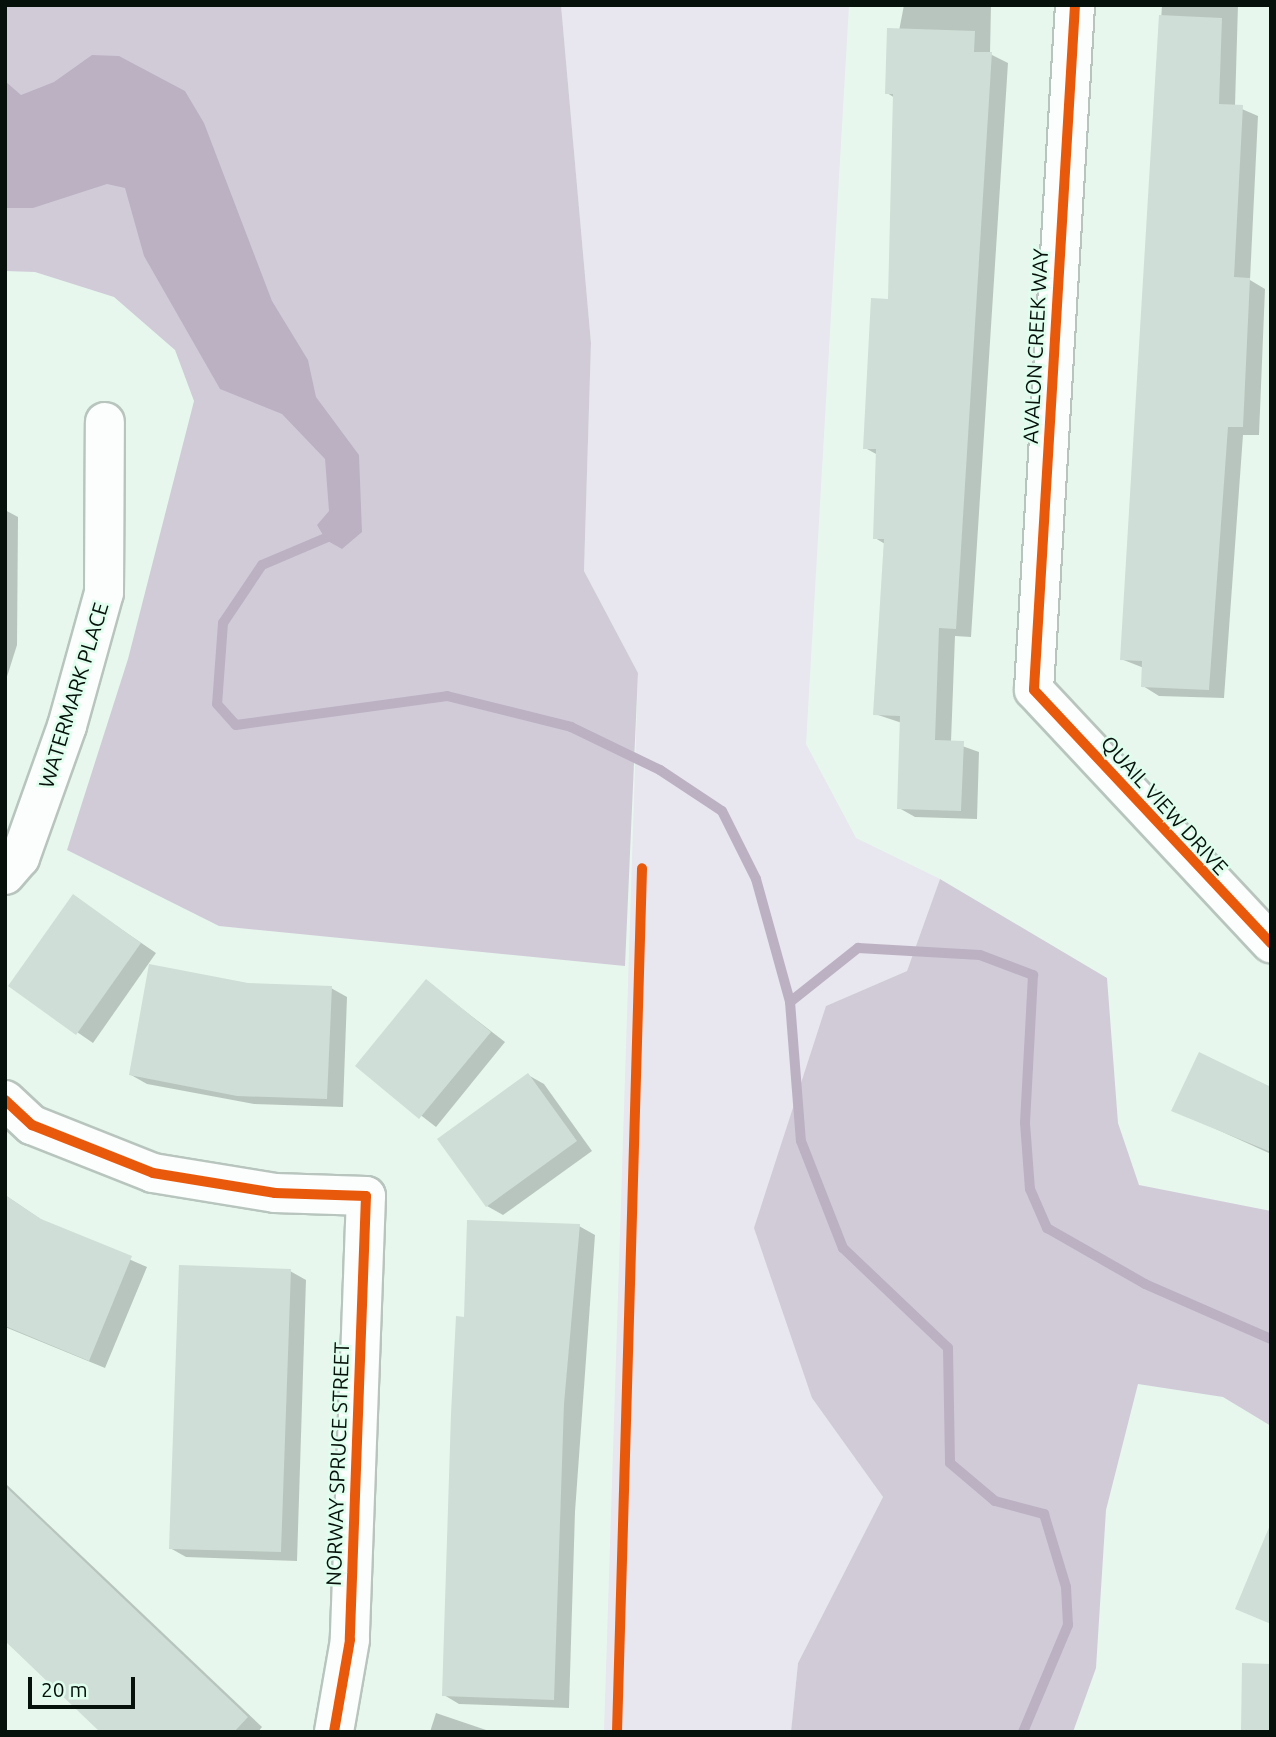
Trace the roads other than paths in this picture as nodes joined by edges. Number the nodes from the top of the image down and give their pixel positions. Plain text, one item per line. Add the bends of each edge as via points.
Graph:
1 (1075, 5) edge
2 (105, 422) dead end
3 (1034, 690) joint
4 (5, 875) edge
5 (1271, 943) edge
6 (5, 1100) edge
7 (334, 1732) edge

1 - 3 street, AVALON CREEK WAY
2 - 4 street, WATERMARK PLACE via 104,593 68,726 20,858
3 - 5 street, QUAIL VIEW DRIVE
6 - 7 street, NORWAY SPRUCE STREET via 32,1125 153,1172 275,1193 366,1196 350,1640

